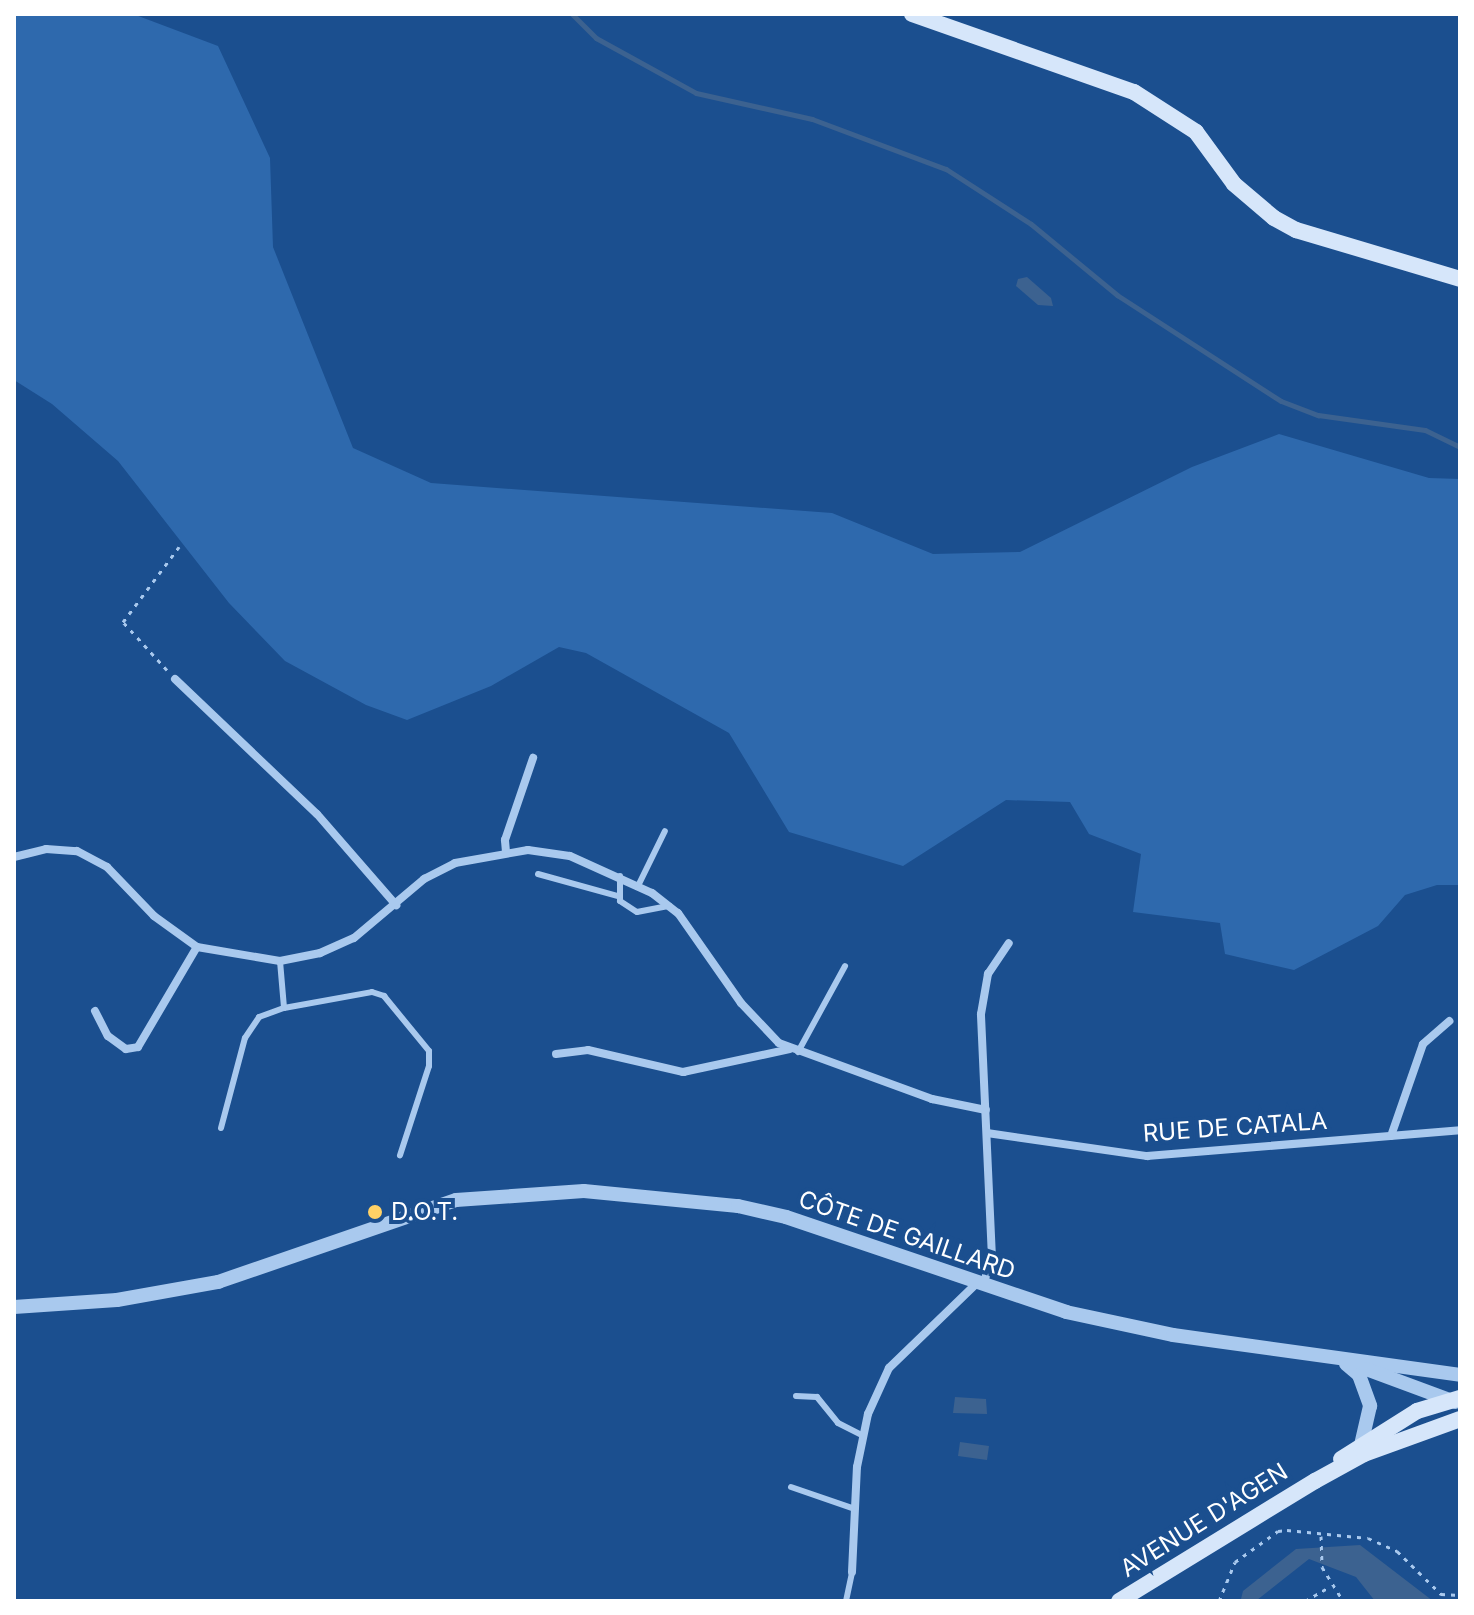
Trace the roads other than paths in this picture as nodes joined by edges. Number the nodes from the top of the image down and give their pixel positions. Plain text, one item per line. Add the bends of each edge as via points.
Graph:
1 (912, 14) edge
2 (1460, 279) edge
3 (175, 679) road end
4 (533, 758) dead end
5 (665, 831) dead end
6 (506, 852) junction
7 (14, 857) edge
8 (538, 874) dead end
9 (620, 876) junction
10 (638, 886) junction
11 (618, 896) junction
12 (396, 905) junction
13 (669, 906) junction
14 (1009, 943) dead end
15 (197, 947) junction
16 (280, 961) junction
17 (845, 966) dead end
18 (284, 1008) junction
19 (95, 1011) dead end
20 (1449, 1021) dead end
21 (794, 1050) junction
22 (556, 1054) dead end
23 (986, 1110) junction
24 (221, 1128) dead end
25 (1460, 1130) edge
26 (987, 1133) junction
27 (1391, 1136) junction
28 (400, 1155) dead end
29 (980, 1284) junction
30 (14, 1307) edge
31 (1343, 1361) junction
32 (1424, 1371) junction
33 (1460, 1375) edge
34 (796, 1396) dead end
35 (1448, 1401) edge
36 (1460, 1419) edge
37 (1425, 1430) junction
38 (864, 1436) junction
39 (1362, 1442) junction
40 (1315, 1481) junction
41 (791, 1487) dead end
42 (855, 1509) junction
43 (852, 1572) joint
44 (846, 1601) edge
45 (1119, 1601) edge

1 - 2 main road via 1134,92 1196,132 1234,184 1274,218
3 - 12 street via 317,814
4 - 6 street via 505,840
5 - 10 lane
6 - 9 street via 570,856
6 - 12 street via 455,863 424,879
7 - 15 street via 46,849 77,851 107,867 154,916
8 - 11 lane
9 - 10 street
9 - 11 lane
10 - 13 street
11 - 13 lane via 637,912
12 - 16 street via 354,938 320,953
13 - 21 street via 714,958 741,1003
14 - 23 street via 988,974 981,1014
15 - 16 street
15 - 19 street via 138,1047 126,1049 108,1036
16 - 18 lane
17 - 21 lane
18 - 24 lane via 259,1017 245,1038
18 - 28 lane via 372,992 384,996 429,1051 429,1066
20 - 27 street via 1423,1044
21 - 22 street via 683,1072 588,1050
21 - 23 street via 932,1099
23 - 26 street
25 - 27 street, RUE DE CATALA
26 - 27 street, RUE DE CATALA via 1147,1156
26 - 29 street via 992,1258
29 - 30 street, CÔTE DE GAILLARD via 836,1230 786,1217 639,1194 547,1190 426,1207 218,1282 117,1300
29 - 31 street, CÔTE DE GAILLARD via 1066,1312
29 - 38 street via 889,1368
31 - 32 street, CÔTE DE GAILLARD
31 - 35 street
31 - 39 street via 1359,1375 1370,1406
32 - 33 street, CÔTE DE GAILLARD
32 - 35 street
34 - 38 lane via 817,1397 838,1423
35 - 37 street
35 - 39 main road
36 - 37 main road
37 - 40 main road
38 - 42 street
39 - 40 main road
40 - 45 main road, AVENUE D'AGEN
41 - 42 lane
42 - 43 street
43 - 44 lane

